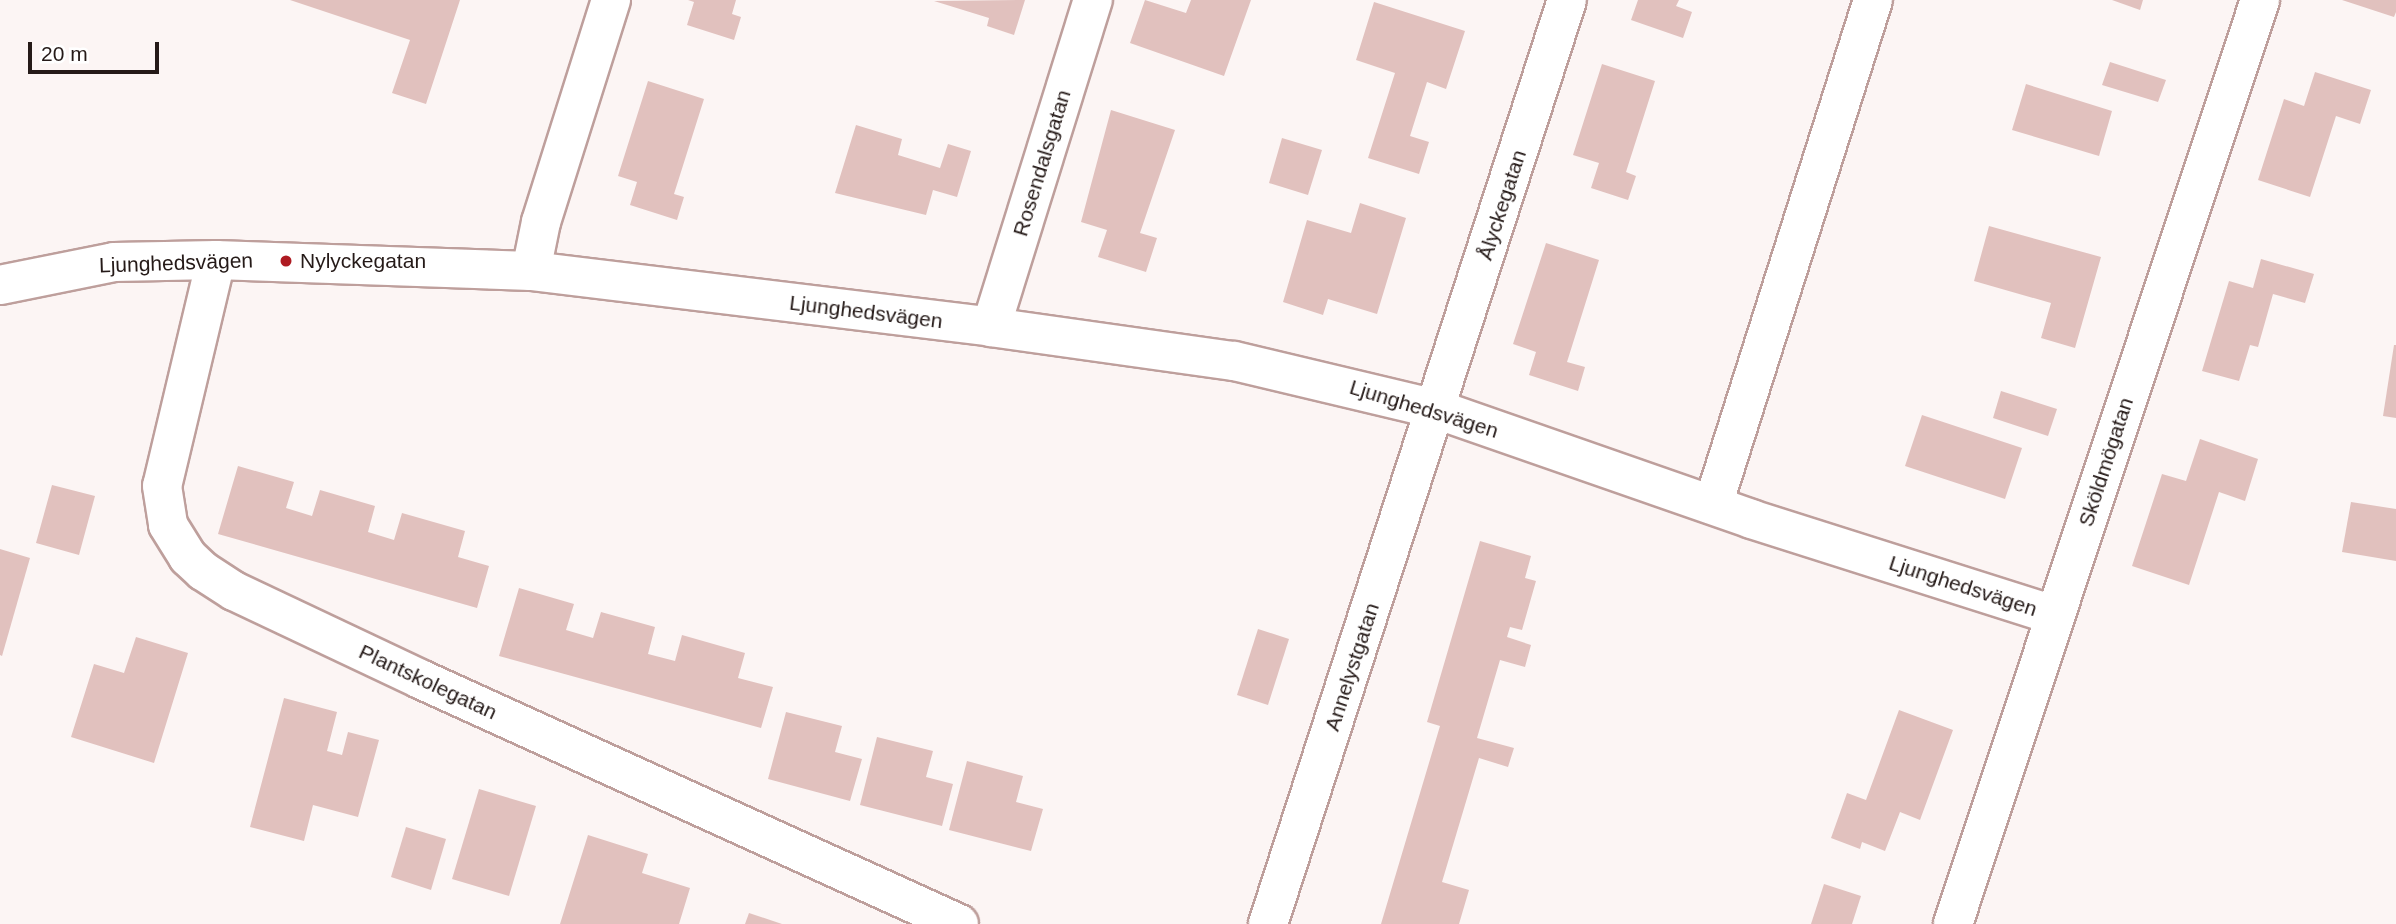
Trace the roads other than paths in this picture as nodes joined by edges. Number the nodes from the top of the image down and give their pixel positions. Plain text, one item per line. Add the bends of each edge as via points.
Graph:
1 (611, 0) edge
2 (1093, 0) edge
3 (1567, 0) edge
4 (1873, 0) edge
5 (2260, 0) edge
6 (216, 260) junction
7 (531, 271) junction
8 (0, 285) edge
9 (991, 327) junction
10 (1436, 409) junction
11 (1713, 505) junction
12 (2054, 615) junction
13 (959, 924) edge
14 (1268, 924) edge
15 (1953, 924) edge

1 - 7 street via 541,222
2 - 9 street, Rosendalsgatan
3 - 10 street, Ålyckegatan
4 - 11 street
5 - 12 street, Sköldmögatan
6 - 7 street, Ljunghedsvägen
6 - 8 street, Ljunghedsvägen via 114,262
6 - 13 street, Plantskolegatan via 162,486 169,525 188,557 203,571 234,591 408,673
7 - 9 street, Ljunghedsvägen
9 - 10 street, Ljunghedsvägen via 1234,361
10 - 11 street, Ljunghedsvägen
10 - 14 street, Annelystgatan
11 - 12 street, Ljunghedsvägen
12 - 15 street, Sköldmögatan

